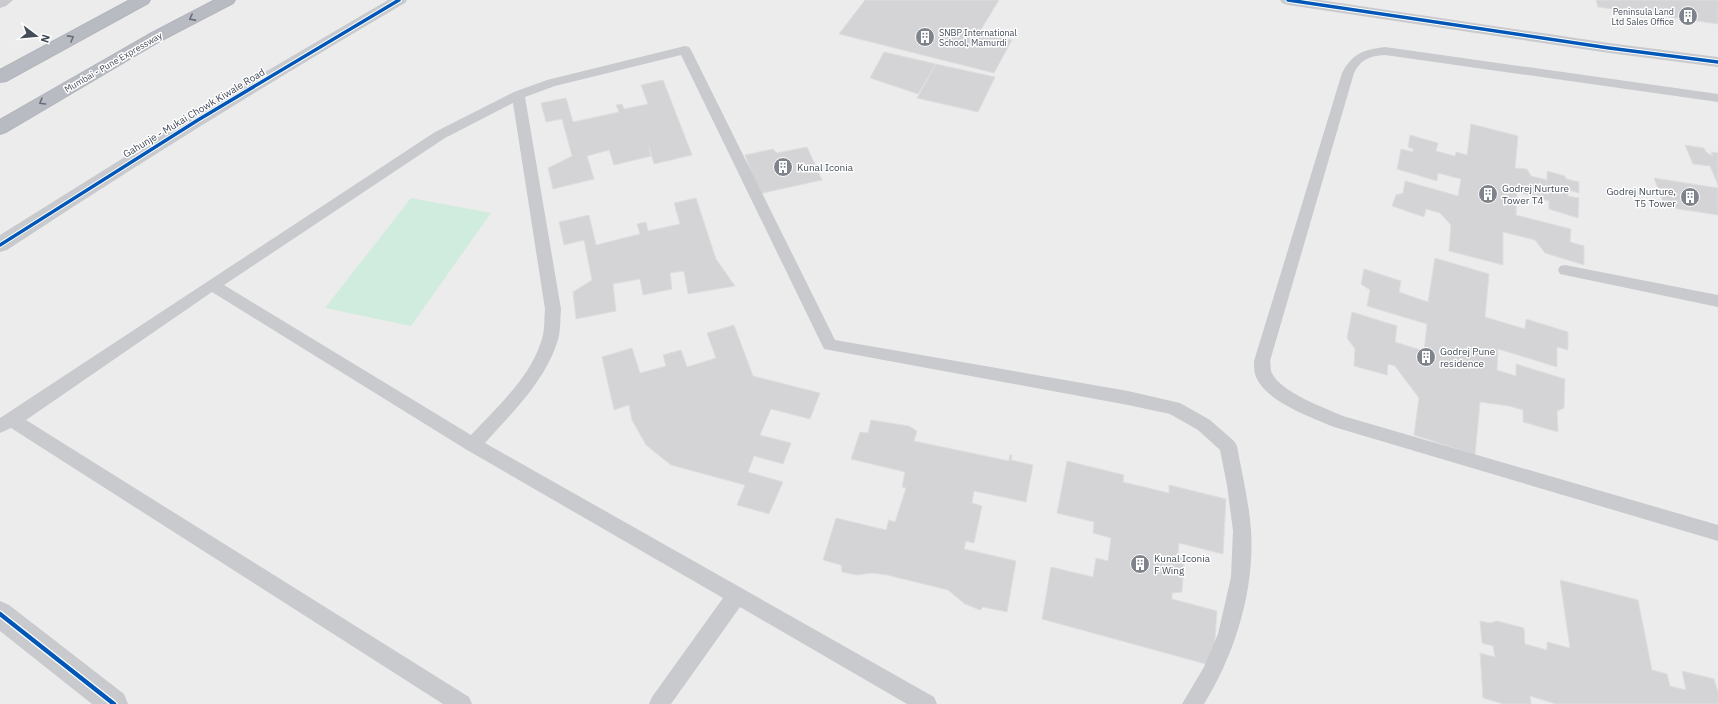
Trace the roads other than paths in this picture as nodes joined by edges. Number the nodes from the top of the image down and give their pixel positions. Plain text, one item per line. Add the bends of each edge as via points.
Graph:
1 (5, 0) edge
2 (142, 0) edge
3 (227, 0) edge
4 (399, 0) edge
5 (1288, 0) edge
6 (0, 3) edge
7 (1718, 62) edge
8 (0, 76) edge
9 (518, 95) junction
10 (1718, 98) edge
11 (0, 128) edge
12 (0, 245) edge
13 (1565, 270) dead end
14 (212, 285) junction
15 (1718, 301) edge
16 (6, 423) edge
17 (473, 445) junction
18 (1718, 533) edge
19 (737, 595) junction
20 (0, 614) edge
21 (114, 704) edge
22 (462, 704) edge
23 (659, 704) edge
24 (927, 704) edge
25 (1192, 704) edge

1 - 6 street
8 -> 2 highway
3 -> 11 highway, Mumbai - Pune Expressway via 154,38
4 - 12 street, Gahunje - Mukai Chowk Kiwale Road via 103,178
5 - 7 street
9 - 14 lane via 440,135
9 - 17 lane via 553,309 549,342 534,372
9 - 25 lane via 551,84 685,50 830,345 1174,408 1204,426 1228,446 1242,531 1240,577 1228,634 1211,674
10 - 18 lane via 1385,51 1364,54 1352,64 1348,73 1262,362 1264,376 1276,388 1298,404 1340,422
13 - 15 lane
14 - 16 lane
14 - 17 lane
16 - 22 lane
17 - 19 lane
19 - 23 lane
19 - 24 lane
20 - 21 street

